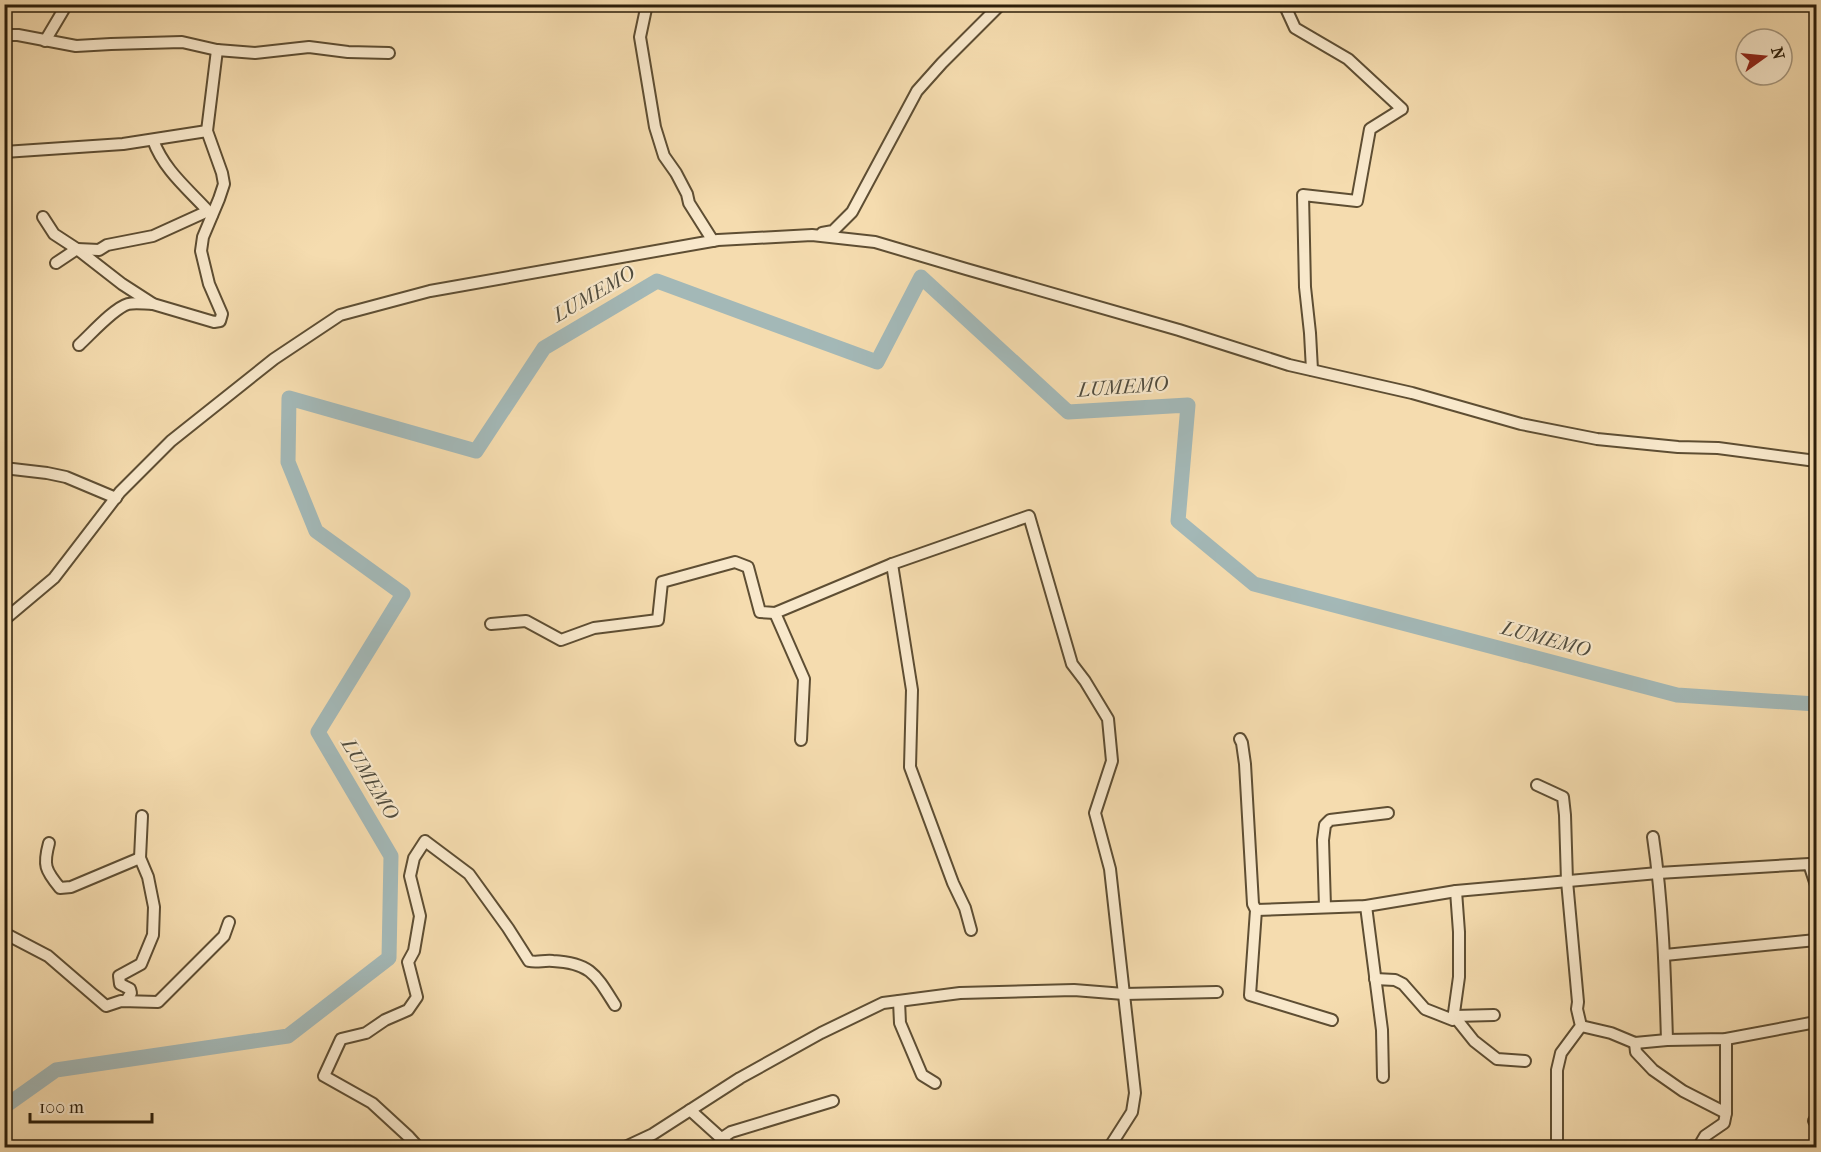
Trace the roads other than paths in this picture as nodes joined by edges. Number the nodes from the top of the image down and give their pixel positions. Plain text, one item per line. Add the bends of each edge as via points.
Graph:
1 (67, 4) edge
2 (647, 4) edge
3 (1001, 4) edge
4 (1284, 4) edge
5 (4, 35) edge
6 (45, 41) junction
7 (217, 50) junction
8 (389, 53) dead end
9 (207, 130) junction
10 (153, 140) junction
11 (4, 152) edge
12 (210, 213) junction
13 (43, 217) dead end
14 (812, 235) junction
15 (713, 241) junction
16 (78, 249) junction
17 (56, 263) dead end
18 (153, 304) junction
19 (79, 345) dead end
20 (1312, 370) junction
21 (1816, 461) edge
22 (4, 468) edge
23 (116, 498) junction
24 (892, 564) junction
25 (775, 613) junction
26 (4, 620) edge
27 (491, 624) dead end
28 (1240, 739) dead end
29 (801, 740) dead end
30 (1537, 785) dead end
31 (1388, 813) dead end
32 (142, 816) dead end
33 (1653, 837) dead end
34 (49, 843) dead end
35 (140, 858) junction
36 (1658, 873) junction
37 (1567, 881) junction
38 (1816, 885) edge
39 (1456, 891) junction
40 (1366, 906) junction
41 (1325, 907) junction
42 (1256, 910) junction
43 (229, 922) dead end
44 (971, 930) dead end
45 (4, 933) edge
46 (1816, 939) edge
47 (1665, 955) junction
48 (1375, 979) junction
49 (1217, 992) dead end
50 (1124, 994) junction
51 (899, 1001) junction
52 (126, 1002) junction
53 (615, 1005) dead end
54 (1494, 1015) dead end
55 (1454, 1016) junction
56 (1332, 1020) dead end
57 (1816, 1022) edge
58 (1581, 1026) junction
59 (1726, 1039) junction
60 (1666, 1040) junction
61 (1635, 1043) junction
62 (1525, 1061) dead end
63 (1383, 1077) dead end
64 (935, 1083) dead end
65 (833, 1101) dead end
66 (690, 1110) junction
67 (1726, 1113) junction
68 (722, 1138) junction
69 (419, 1148) edge
70 (623, 1148) edge
71 (732, 1148) edge
72 (1109, 1148) edge
73 (1557, 1148) edge
74 (1698, 1148) edge

1 - 6 street
2 - 15 street via 640,37 664,156
3 - 14 street via 917,92 852,212 833,231
4 - 20 street via 1295,28 1348,59 1401,109 1370,129 1357,201 1303,195
5 - 6 street
6 - 7 street via 76,46 182,42
7 - 8 street via 255,52 309,47
7 - 9 street
9 - 10 street
9 - 12 street via 224,184
10 - 11 street
10 - 12 street via 167,169
12 - 16 street via 153,236 99,250
12 - 18 street via 201,251 208,284 222,314 220,321
13 - 16 street via 54,234
14 - 15 street
14 - 20 street via 875,242
15 - 23 street via 430,291 340,315 274,359 171,441
16 - 17 street
16 - 18 street
18 - 19 street via 126,305
20 - 21 street via 1521,424 1597,439 1718,448
22 - 23 street via 66,477
23 - 26 street via 54,578
24 - 25 street
24 - 44 street via 912,690 909,767
24 - 50 street via 1029,516 1072,664 1107,719 1112,761 1095,813 1110,869
25 - 27 street via 760,612 748,567 735,562 662,582 658,620 594,628 561,640 526,621
25 - 29 street via 804,679
28 - 42 street
30 - 37 street via 1563,797
31 - 41 street via 1330,820 1325,825
32 - 35 street
33 - 36 street
34 - 35 street via 45,861 60,888
35 - 52 street via 154,906 153,935 141,964 119,976 120,984 130,989
36 - 37 street
36 - 38 street via 1809,864
36 - 47 street
37 - 39 street
37 - 58 street
39 - 40 street
39 - 55 street via 1459,977
40 - 41 street
40 - 48 street
41 - 42 street
42 - 56 street via 1250,995
43 - 52 street via 224,936 158,1002
45 - 52 street via 48,956 106,1006
46 - 47 street
47 - 60 street
48 - 55 street via 1395,980 1425,1009 1453,1020
48 - 63 street
49 - 50 street
50 - 51 street via 1074,990 960,993
50 - 72 street via 1135,1093 1132,1112
51 - 64 street via 900,1023 922,1075
51 - 66 street via 883,1003 820,1033
53 - 69 street via 600,980 581,965 529,961 469,873 426,842 414,858 410,876 420,916 414,951 408,962 417,997 408,1010 366,1033 341,1039 324,1076 372,1103
54 - 55 street
55 - 62 street via 1474,1041 1497,1059
57 - 59 street
58 - 61 street
58 - 73 street via 1561,1053 1557,1070
59 - 60 street
59 - 67 street
60 - 61 street
61 - 67 street via 1636,1052 1653,1070
65 - 68 street via 730,1132
66 - 68 street
66 - 70 street
67 - 74 street via 1724,1123 1705,1136
68 - 71 street

